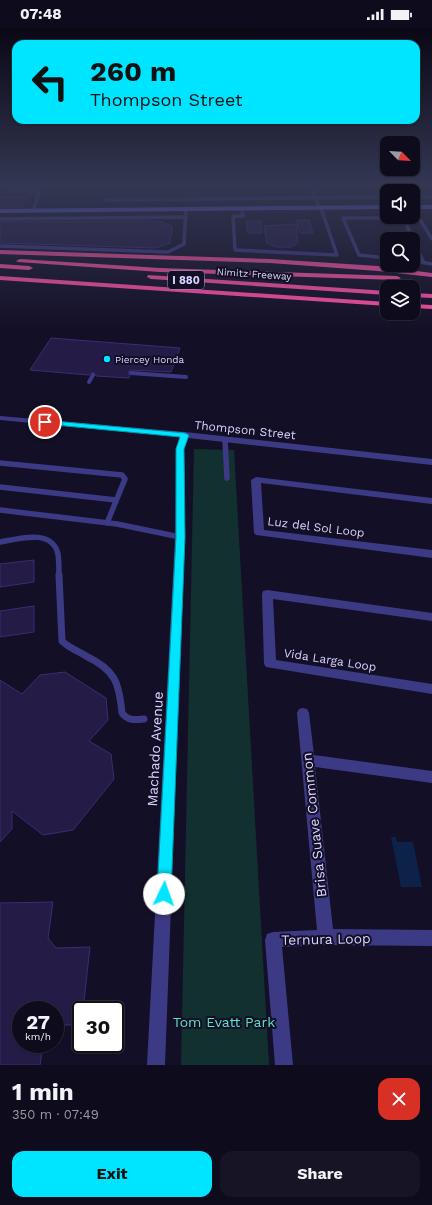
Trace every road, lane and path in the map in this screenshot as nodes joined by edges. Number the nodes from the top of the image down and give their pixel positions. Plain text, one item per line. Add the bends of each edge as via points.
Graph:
1 (185, 234) edge
2 (234, 234) edge
3 (330, 234) edge
4 (350, 234) edge
5 (0, 246) edge
6 (0, 252) edge
7 (420, 253) edge
8 (380, 257) edge
9 (0, 260) edge
10 (420, 262) joint
11 (432, 264) edge
12 (0, 266) edge
13 (432, 275) edge
14 (0, 278) edge
15 (432, 279) edge
16 (380, 293) edge
17 (420, 295) edge
18 (432, 296) edge
19 (380, 304) edge
20 (420, 306) edge
21 (432, 307) edge
22 (131, 373) dead end
23 (93, 375) dead end
24 (186, 377) dead end
25 (89, 382) dead end
26 (0, 418) edge
27 (185, 435) junction
28 (225, 440) junction
29 (432, 462) edge
30 (0, 463) edge
31 (227, 478) dead end
32 (0, 487) edge
33 (116, 500) junction
34 (432, 501) edge
35 (0, 510) edge
36 (106, 523) junction
37 (180, 537) junction
38 (0, 542) edge
39 (432, 554) edge
40 (432, 617) edge
41 (432, 689) edge
42 (303, 713) dead end
43 (144, 719) dead end
44 (308, 760) junction
45 (432, 777) edge
46 (326, 938) junction
47 (432, 938) edge
48 (156, 1065) edge
49 (284, 1065) edge

1 - 5 lane via 184,244 168,252
2 - 3 lane via 234,250 337,255
4 - 8 lane via 359,255
6 - 13 highway via 329,264
7 - 10 lane via 424,261
9 - 15 highway via 160,270
10 - 11 lane
12 - 16 highway, Nimitz Freeway / I 880
14 - 19 highway, Nimitz Freeway / I 880
17 - 18 highway
20 - 21 highway
22 - 24 lane
23 - 25 lane
26 - 27 street, Thompson Street
27 - 28 street, Thompson Street
27 - 37 street, Machado Avenue via 180,449
28 - 29 street, Thompson Street
28 - 31 lane
30 - 33 lane via 122,475 124,479
32 - 33 lane
33 - 36 lane
34 - 39 street, Luz del Sol Loop via 256,480 259,533
35 - 36 lane
36 - 37 lane
37 - 48 street, Machado Avenue
38 - 43 lane via 42,536 54,543 58,554 62,641 114,674 119,683 124,717 131,720
40 - 41 street, Vida Larga Loop via 267,594 270,664
42 - 44 street, Brisa Suave Common
44 - 45 street
44 - 46 street, Brisa Suave Common
46 - 47 street, Ternura Loop
46 - 49 street, Ternura Loop via 273,940

